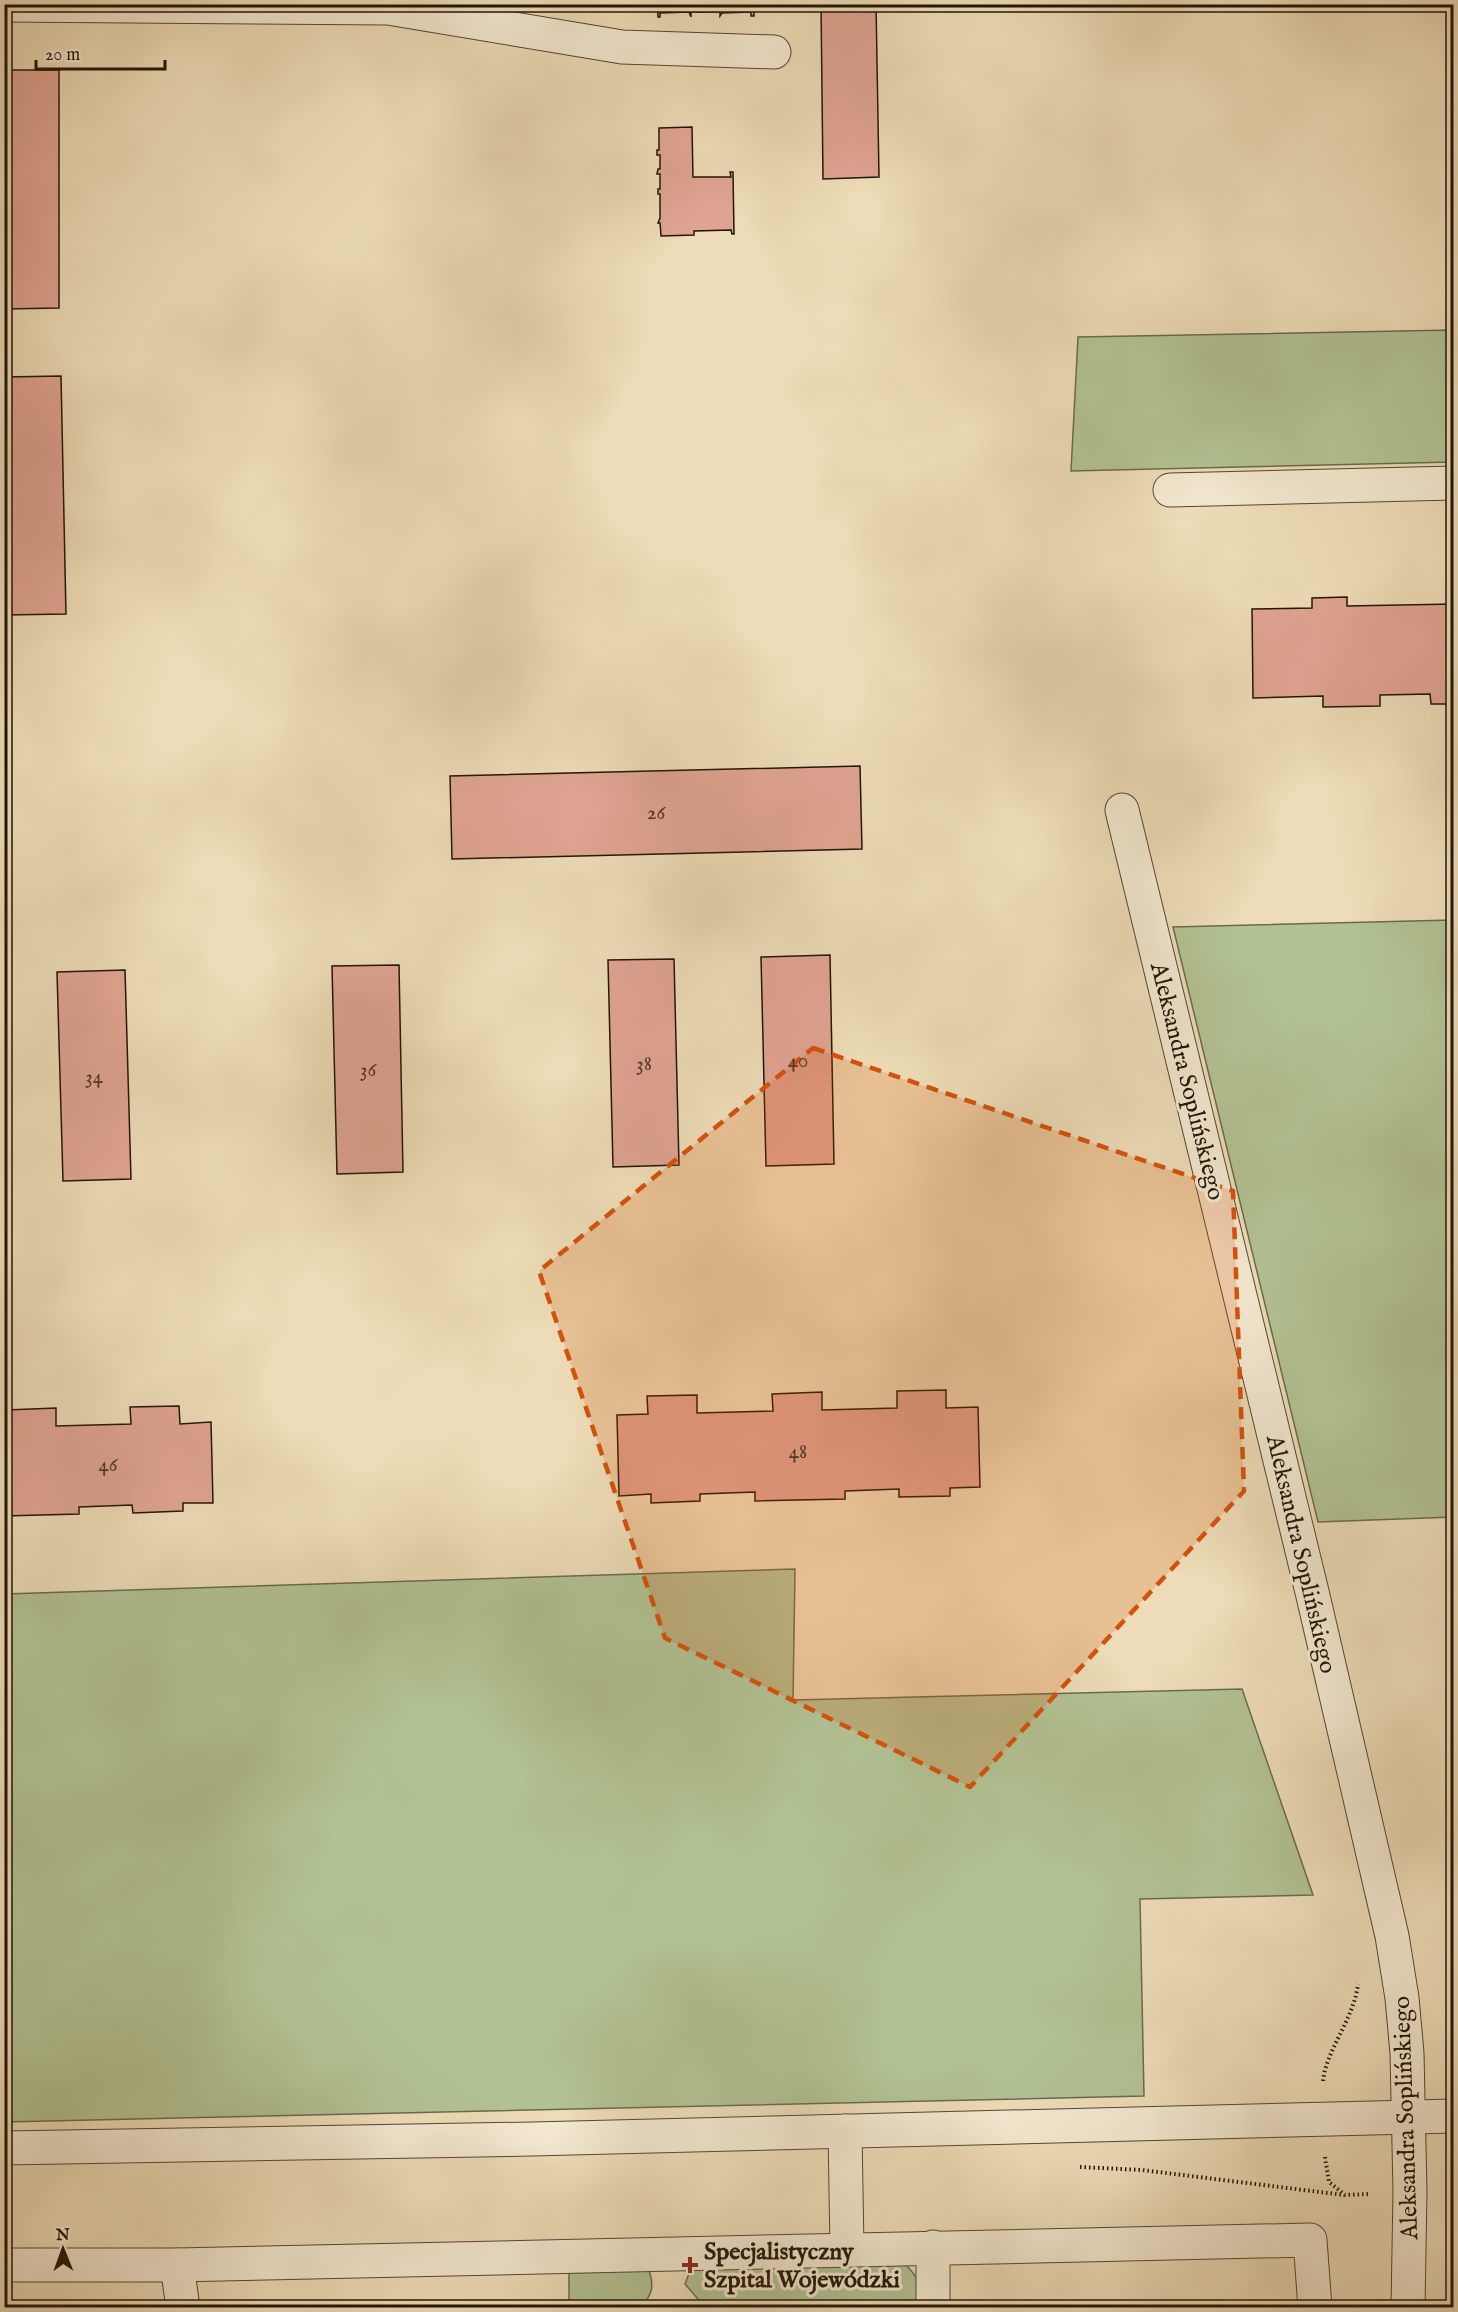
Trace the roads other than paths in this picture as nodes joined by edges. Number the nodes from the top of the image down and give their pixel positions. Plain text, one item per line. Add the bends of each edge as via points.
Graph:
1 (4, 5) edge
2 (774, 52) dead end
3 (1454, 483) edge
4 (1170, 490) dead end
5 (1122, 810) dead end
6 (1454, 2116) edge
7 (1409, 2117) junction
8 (844, 2131) junction
9 (4, 2148) edge
10 (933, 2247) junction
11 (847, 2249) junction
12 (4, 2265) edge
13 (177, 2265) junction
14 (183, 2307) edge
15 (933, 2307) edge
16 (1315, 2307) edge
17 (1408, 2307) edge

1 - 2 street via 388,8 622,47
3 - 4 street
5 - 7 street, Aleksandra Soplińskiego via 1392,1936 1402,1998
6 - 7 street
7 - 8 street
7 - 17 street, Aleksandra Soplińskiego
8 - 9 street
8 - 11 street
10 - 11 street
10 - 15 street
10 - 16 street via 1310,2240
11 - 13 street
12 - 13 street
13 - 14 street

